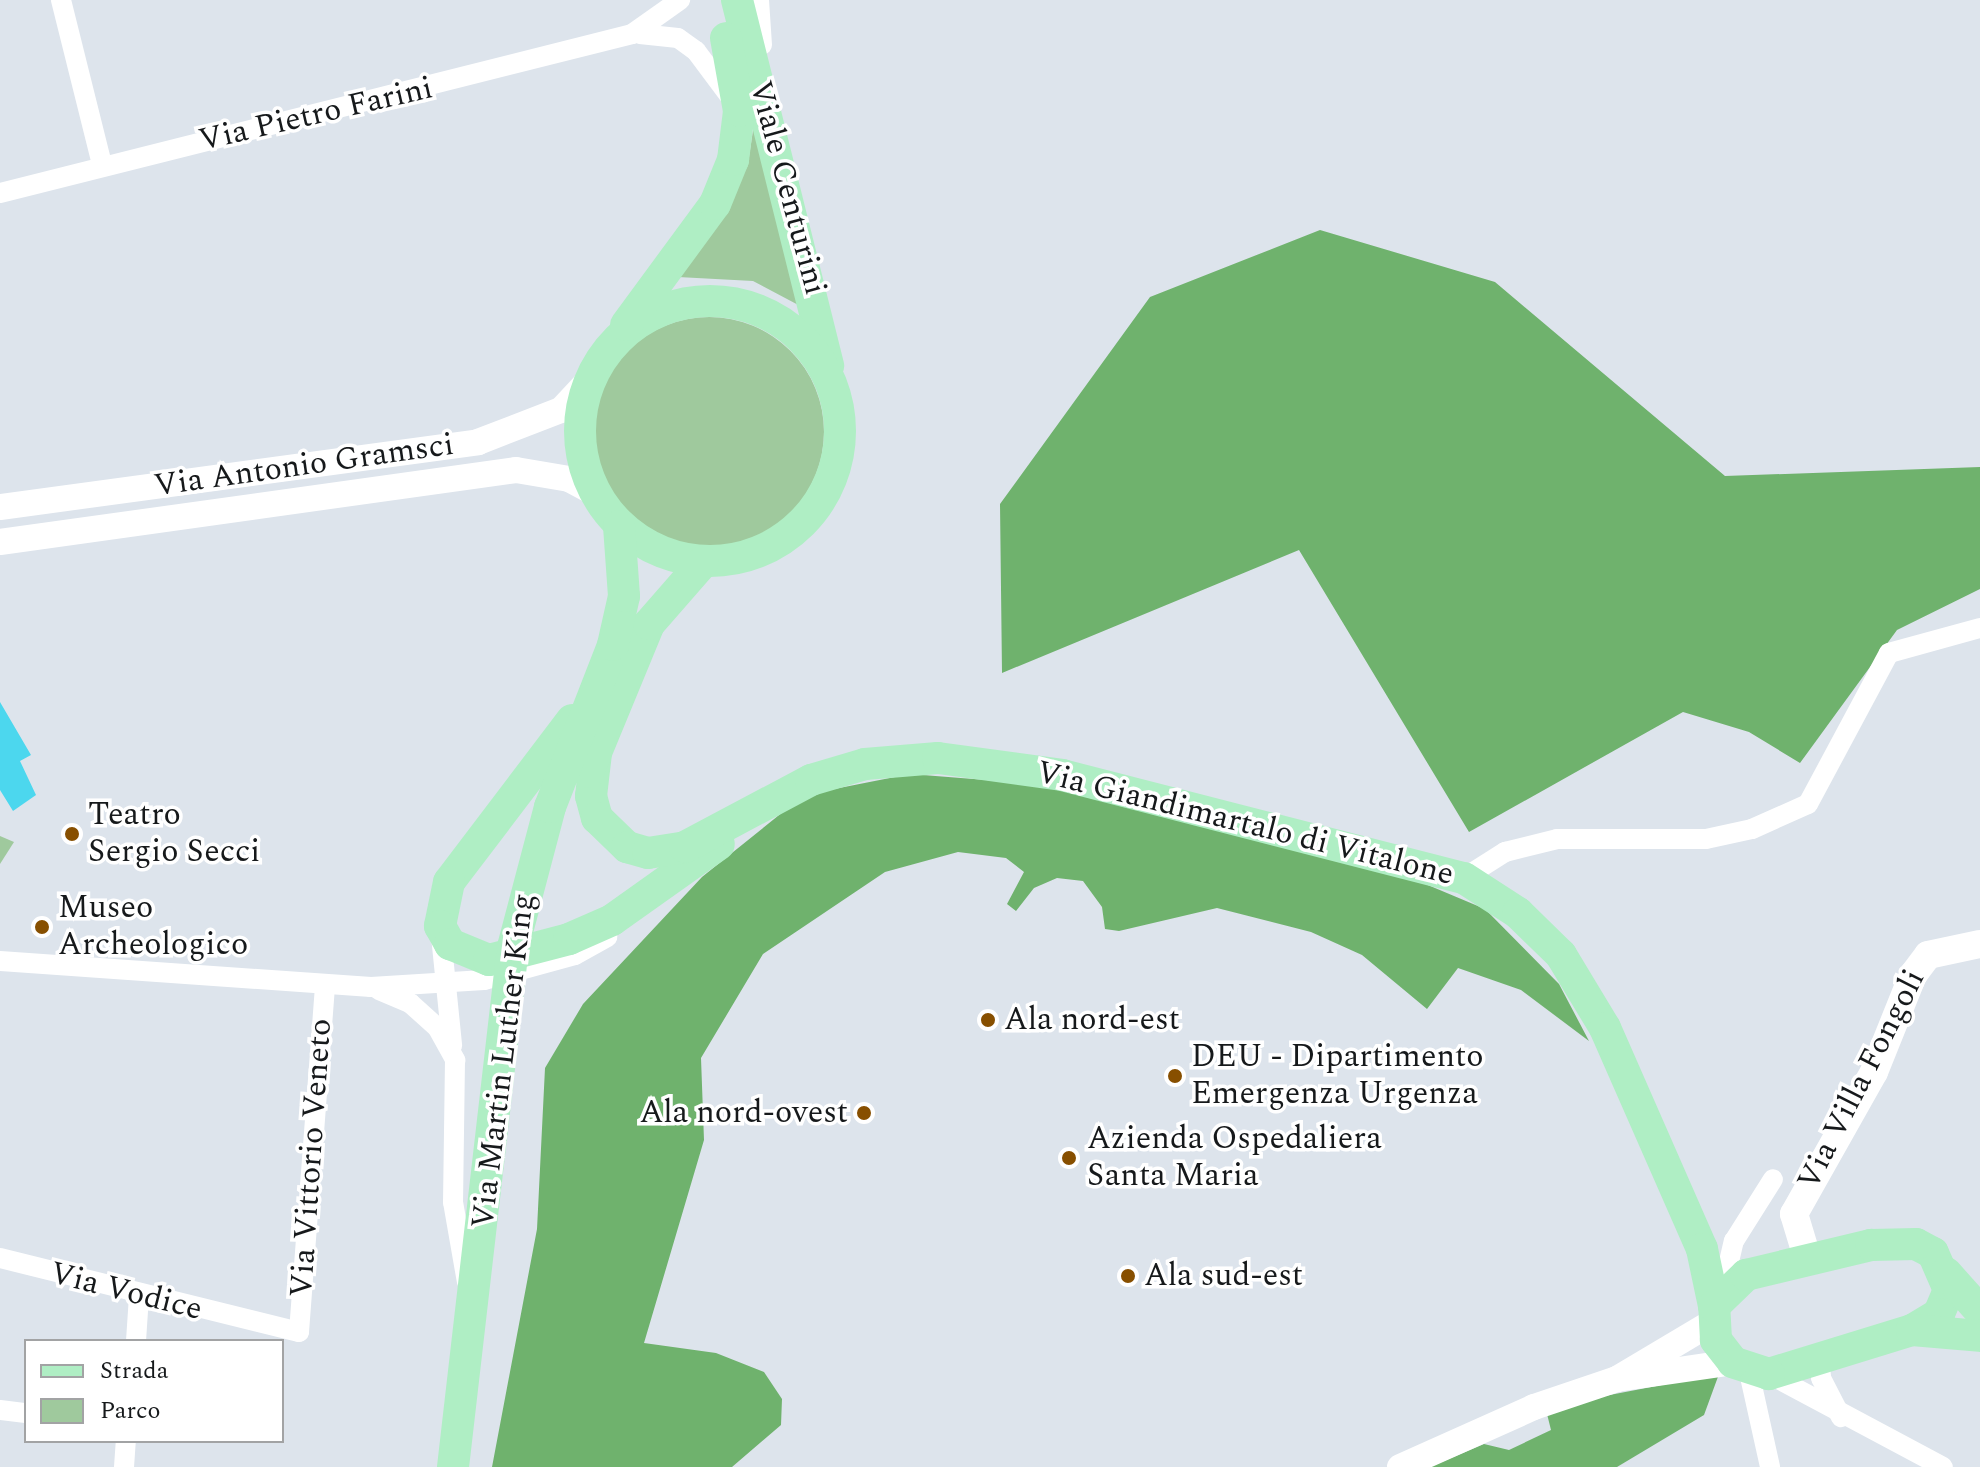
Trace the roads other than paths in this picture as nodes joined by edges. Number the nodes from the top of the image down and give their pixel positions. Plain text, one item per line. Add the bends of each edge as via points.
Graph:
1 (61, 0) edge
2 (680, 0) edge
3 (716, 0) edge
4 (737, 0) edge
5 (759, 0) edge
6 (632, 34) junction
7 (753, 106) junction
8 (102, 164) junction
9 (0, 193) edge
10 (615, 341) junction
11 (830, 378) junction
12 (589, 380) junction
13 (593, 492) junction
14 (0, 507) edge
15 (619, 526) junction
16 (0, 542) edge
17 (703, 562) junction
18 (1980, 628) edge
19 (593, 692) junction
20 (596, 753) junction
21 (865, 764) junction
22 (682, 873) junction
23 (1464, 878) junction
24 (537, 882) junction
25 (440, 926) junction
26 (1980, 944) edge
27 (0, 961) edge
28 (442, 983) junction
29 (325, 984) junction
30 (371, 987) junction
31 (514, 1011) junction
32 (455, 1060) junction
33 (1773, 1179) dead end
34 (1807, 1257) junction
35 (0, 1258) edge
36 (1725, 1263) junction
37 (1946, 1273) junction
38 (139, 1296) junction
39 (473, 1309) junction
40 (1980, 1311) edge
41 (1712, 1315) junction
42 (1912, 1330) junction
43 (299, 1332) joint
44 (1980, 1336) edge
45 (136, 1339) edge
46 (1819, 1354) junction
47 (1750, 1369) junction
48 (1617, 1379) junction
49 (0, 1410) edge
50 (24, 1413) edge
51 (1841, 1417) junction
52 (126, 1443) edge
53 (124, 1467) edge
54 (453, 1467) edge
55 (472, 1467) edge
56 (1400, 1467) edge
57 (1770, 1467) edge
58 (1943, 1467) edge

1 - 8 street
2 - 6 street, Via Pietro Farini
3 - 7 main road, Viale Centurini
4 - 7 main road, Viale Centurini
5 - 7 street
6 - 7 street, Via Pietro Farini via 678,38
6 - 8 street, Via Pietro Farini
7 - 10 main road, Viale Centurini via 715,204
7 - 11 main road, Viale Centurini
8 - 9 street, Via Pietro Farini
10 - 11 main road via 676,306 732,302 795,333
10 - 12 main road
11 - 17 main road via 841,427 823,498 771,547
12 - 13 main road via 580,443
12 - 14 street, Via Antonio Gramsci via 561,410 478,442
13 - 15 main road
13 - 16 street, Via Antonio Gramsci via 569,479 516,470
15 - 17 main road via 658,551
15 - 19 main road, Via Martin Luther King via 624,596
17 - 20 main road, Via Martin Luther King via 660,603
18 - 23 street via 1889,653 1808,804 1752,829 1706,839 1557,839 1505,852
19 - 24 main road, Via Martin Luther King
19 - 25 main road via 449,882
20 - 21 main road via 591,796 597,818 627,847 648,853 685,847 782,793
20 - 24 main road, Via Martin Luther King
21 - 22 main road via 727,838
21 - 23 main road, Via Giandimartalo di Vitalone via 938,758 1062,775
22 - 25 main road via 612,920 489,960 466,956
22 - 28 street via 639,914 575,955
23 - 36 main road, Via Giandimartalo di Vitalone via 1518,913 1561,955 1605,1028
24 - 31 main road, Via Martin Luther King
25 - 28 street
26 - 34 main road, Via Villa Fongoli via 1928,955 1913,975 1874,1072 1794,1214
27 - 29 street
28 - 30 street
28 - 32 street
29 - 30 street
29 - 43 street, Via Vittorio Veneto
30 - 32 street via 410,1003 437,1027
31 - 39 main road, Via Martin Luther King
31 - 55 main road, Via Martin Luther King
32 - 39 street via 453,1202
33 - 36 street
34 - 36 main road
34 - 37 main road via 1916,1244
35 - 38 street, Via Vodice
36 - 41 main road
36 - 41 main road, Via Giandimartalo di Vitalone
37 - 40 main road
37 - 42 main road via 1949,1290 1939,1314
38 - 43 street, Via Vodice
38 - 45 street
39 - 54 main road, Via Martin Luther King
41 - 47 main road, Via Giandimartalo di Vitalone
41 - 48 street
42 - 44 main road
42 - 46 main road
46 - 47 main road
46 - 51 street via 1821,1378
47 - 48 street
47 - 51 street
47 - 57 street
48 - 56 street via 1534,1407
49 - 50 street
51 - 58 street
52 - 53 street

